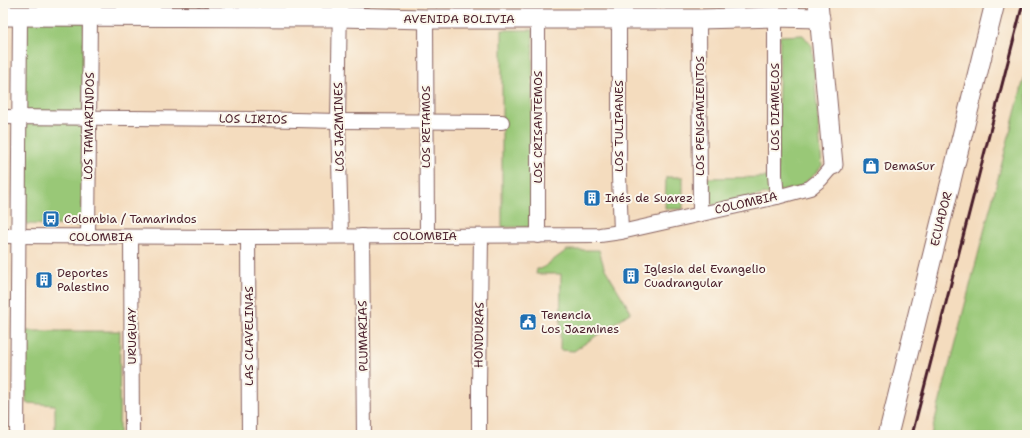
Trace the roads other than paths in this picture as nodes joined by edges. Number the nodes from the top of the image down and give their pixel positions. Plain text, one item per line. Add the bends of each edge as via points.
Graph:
1 (995, 3) edge
2 (340, 10) edge
3 (819, 10) edge
4 (11, 16) edge
5 (90, 16) junction
6 (775, 18) junction
7 (426, 19) junction
8 (538, 19) junction
9 (618, 19) junction
10 (700, 19) junction
11 (3, 117) edge
12 (19, 117) junction
13 (88, 117) junction
14 (338, 121) junction
15 (426, 121) junction
16 (502, 122) dead end
17 (833, 165) joint
18 (777, 197) junction
19 (700, 214) junction
20 (621, 232) junction
21 (3, 236) edge
22 (18, 236) junction
23 (88, 236) junction
24 (341, 236) junction
25 (362, 236) junction
26 (427, 236) junction
27 (481, 236) junction
28 (538, 236) junction
29 (132, 237) junction
30 (248, 237) junction
31 (17, 435) edge
32 (132, 435) edge
33 (249, 435) edge
34 (364, 435) edge
35 (479, 435) edge
36 (888, 435) edge

1 - 36 street, ECUADOR
2 - 5 street, AVENIDA BOLIVIA
2 - 7 street, AVENIDA BOLIVIA
2 - 14 street, LOS JAZMINES
3 - 6 street, AVENIDA BOLIVIA
3 - 17 street
4 - 5 street, AVENIDA BOLIVIA
4 - 12 street
5 - 13 street, LOS TAMARINDOS
6 - 10 street, AVENIDA BOLIVIA
6 - 18 street, LOS DIAMELOS
7 - 8 street, AVENIDA BOLIVIA
7 - 15 street, LOS RETAMOS
8 - 9 street, AVENIDA BOLIVIA
8 - 28 street, LOS CRISANTEMOS
9 - 10 street, AVENIDA BOLIVIA
9 - 20 street, LOS TULIPANES via 618,176
10 - 19 street, LOS PENSAMIENTOS
11 - 12 street, LOS LIRIOS
12 - 13 street, LOS LIRIOS
12 - 22 street
13 - 14 street, LOS LIRIOS
13 - 23 street, LOS TAMARINDOS
14 - 15 street, LOS LIRIOS
14 - 24 street, LOS JAZMINES
15 - 16 street, LOS LIRIOS
15 - 26 street, LOS RETAMOS
17 - 18 street, COLOMBIA via 810,188
18 - 19 street, COLOMBIA
19 - 20 street, COLOMBIA
20 - 28 street, COLOMBIA
21 - 22 street, COLOMBIA
22 - 23 street, COLOMBIA
22 - 31 street
23 - 29 street, COLOMBIA
24 - 25 street, COLOMBIA
24 - 30 street, COLOMBIA
25 - 26 street, COLOMBIA
25 - 34 street, PLUMARIAS
26 - 27 street, COLOMBIA
27 - 28 street, COLOMBIA
27 - 35 street, HONDURAS
29 - 30 street, COLOMBIA
29 - 32 street, URUGUAY
30 - 33 street, LAS CLAVELINAS

